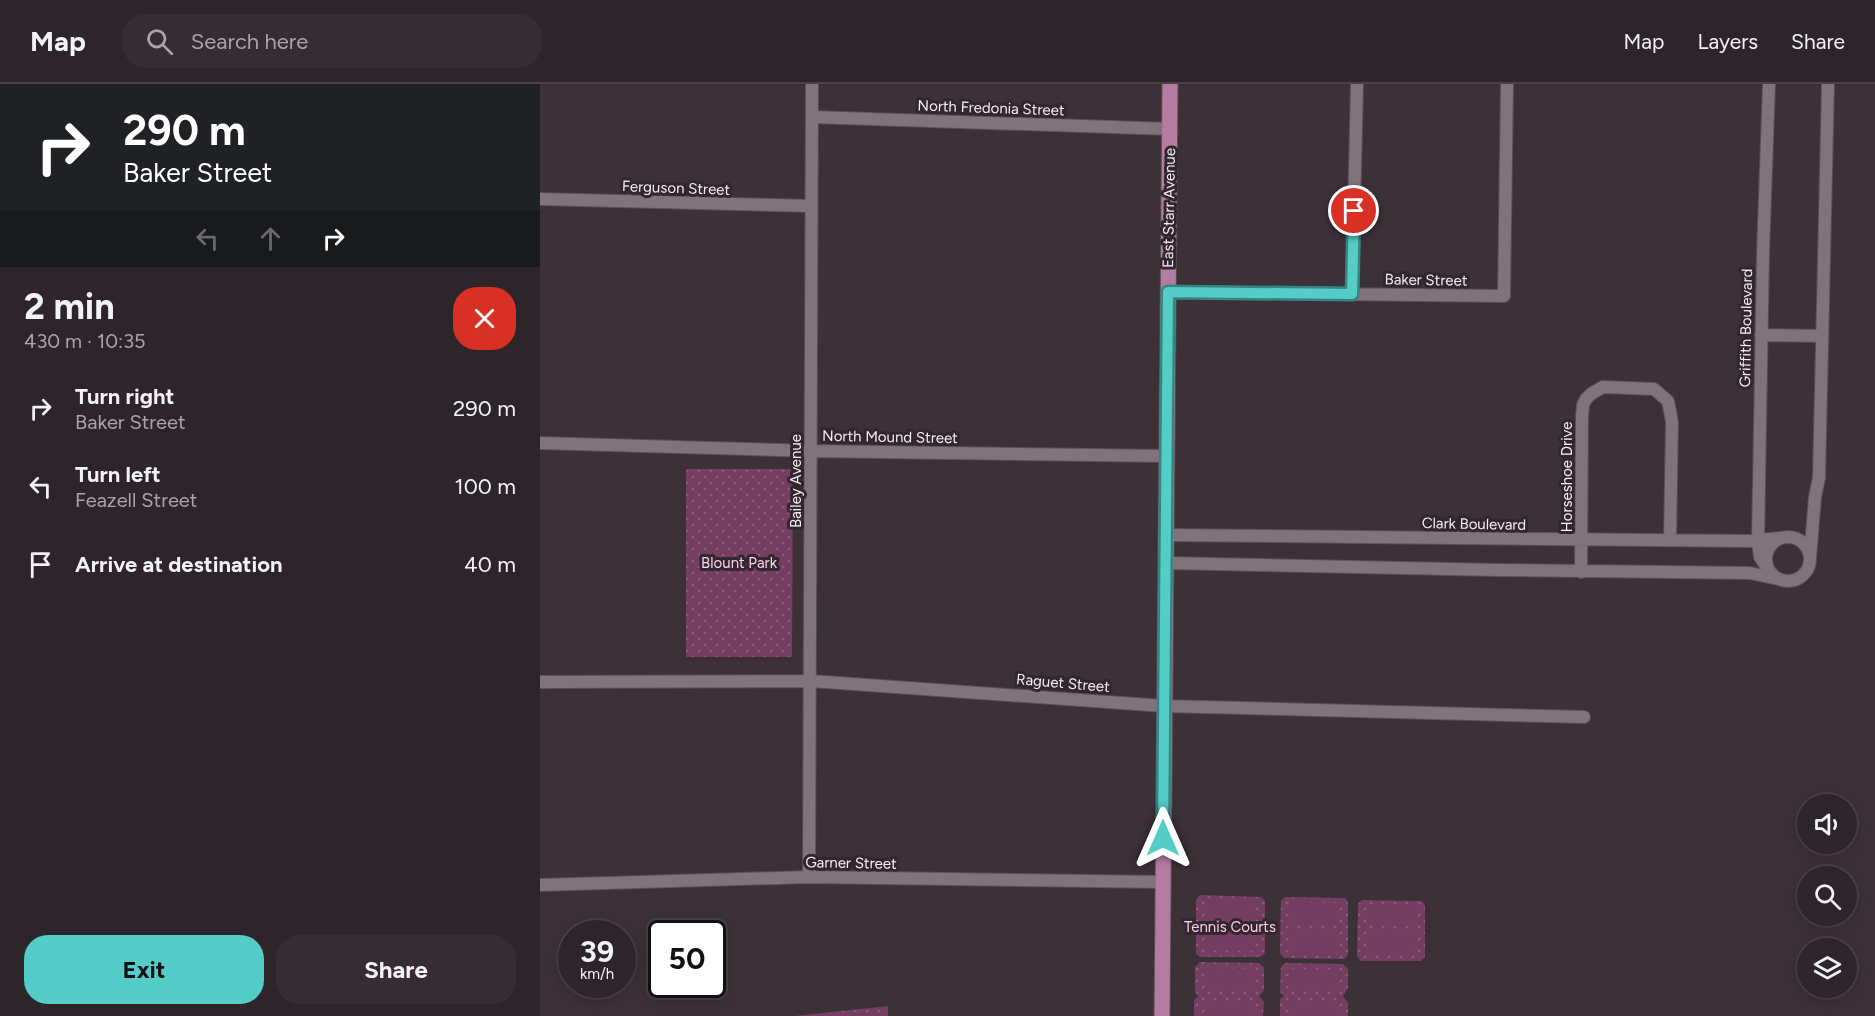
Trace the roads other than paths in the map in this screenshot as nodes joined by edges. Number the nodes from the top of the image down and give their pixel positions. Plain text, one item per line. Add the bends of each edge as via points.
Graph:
1 (812, 84) edge
2 (1170, 84) edge
3 (1358, 84) edge
4 (1507, 84) edge
5 (1768, 84) edge
6 (1828, 84) edge
7 (812, 117) junction
8 (1170, 129) junction
9 (540, 199) edge
10 (811, 206) junction
11 (1168, 292) junction
12 (1352, 294) junction
13 (1761, 335) junction
14 (1821, 336) junction
15 (540, 443) edge
16 (811, 451) junction
17 (1167, 456) junction
18 (1166, 535) junction
19 (1780, 538) junction
20 (1581, 540) junction
21 (1670, 540) junction
22 (1758, 541) junction
23 (1810, 558) junction
24 (1166, 563) junction
25 (1768, 569) junction
26 (1581, 572) junction
27 (1778, 579) junction
28 (811, 681) junction
29 (540, 682) edge
30 (1164, 706) junction
31 (1584, 717) dead end
32 (809, 877) junction
33 (1162, 882) junction
34 (540, 885) edge
35 (1162, 1016) edge

1 - 7 street, Bailey Avenue
2 - 8 main road, East Starr Avenue
3 - 12 street
4 - 12 street, Baker Street via 1503,296
5 - 13 street, Griffith Boulevard
6 - 14 street
7 - 8 street, North Fredonia Street
7 - 10 street, Bailey Avenue
8 - 11 main road, East Starr Avenue
9 - 10 street, Ferguson Street
10 - 16 street, Bailey Avenue
11 - 12 street, Baker Street
11 - 17 main road, East Starr Avenue
13 - 14 street
13 - 22 street, Griffith Boulevard
14 - 23 street via 1819,478
15 - 16 street, North Mound Street
16 - 17 street, North Mound Street
16 - 28 street, Bailey Avenue
17 - 18 main road, East Starr Avenue
18 - 20 street, Clark Boulevard
18 - 24 main road, East Starr Avenue
19 - 22 street, Clark Boulevard
19 - 23 street via 1796,537 1802,541
19 - 25 street via 1769,547
20 - 21 street, Clark Boulevard
20 - 21 street, Horseshoe Drive via 1583,405 1597,390 1613,387 1654,389 1671,406
20 - 26 street, Horseshoe Drive
21 - 22 street, Clark Boulevard
22 - 25 street, Griffith Boulevard via 1760,557
23 - 27 street via 1809,568 1799,579
24 - 26 street
24 - 30 main road, East Starr Avenue
25 - 27 street
26 - 27 street via 1750,573
28 - 29 street, Raguet Street
28 - 30 street, Raguet Street
28 - 32 street, Bailey Avenue
30 - 31 street, Raguet Street
30 - 33 main road, East Starr Avenue
32 - 33 street, Garner Street
32 - 34 street, Garner Street
33 - 35 main road, East Starr Avenue

